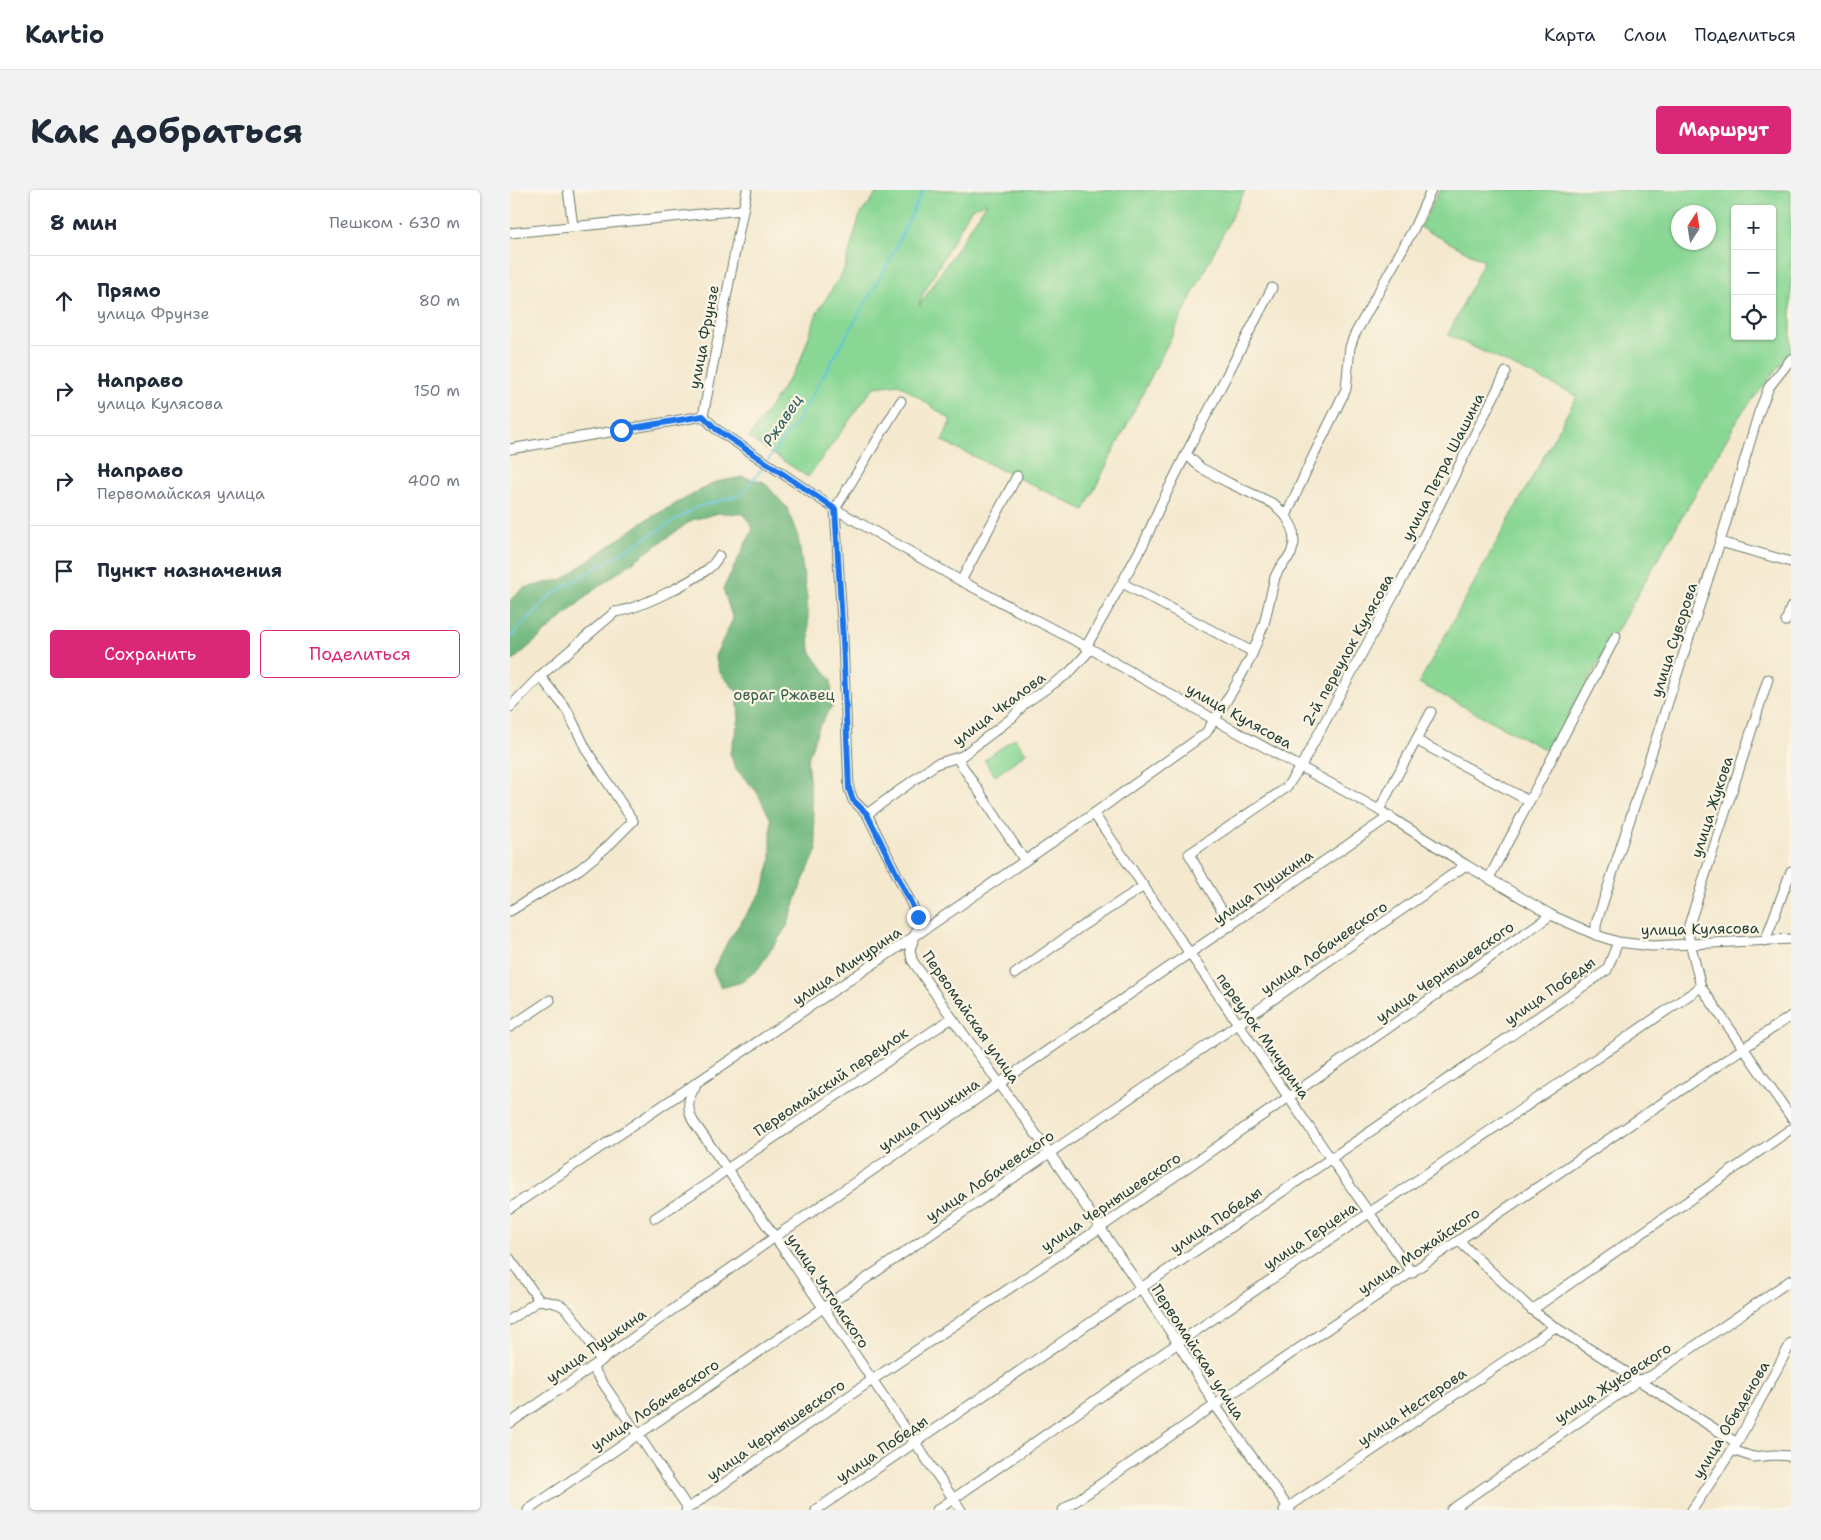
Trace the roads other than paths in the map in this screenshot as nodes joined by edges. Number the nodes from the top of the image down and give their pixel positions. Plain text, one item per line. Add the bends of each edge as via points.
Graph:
1 (568, 190) edge
2 (747, 190) edge
3 (1431, 190) edge
4 (742, 210) junction
5 (573, 226) junction
6 (510, 233) edge
7 (1272, 288) dead end
8 (1791, 359) edge
9 (1506, 372) dead end
10 (901, 401) dead end
11 (703, 416) junction
12 (510, 449) edge
13 (1186, 454) junction
14 (1017, 476) dead end
15 (835, 509) junction
16 (1286, 516) junction
17 (1720, 542) junction
18 (719, 556) dead end
19 (1791, 562) edge
20 (1405, 574) joint
21 (961, 581) junction
22 (1122, 583) junction
23 (1791, 607) edge
24 (1786, 621) dead end
25 (1616, 636) dead end
26 (1088, 648) junction
27 (1253, 652) junction
28 (540, 676) junction
29 (1768, 679) dead end
30 (510, 707) edge
31 (1432, 712) dead end
32 (1215, 720) junction
33 (1416, 740) junction
34 (957, 758) junction
35 (1300, 766) junction
36 (1529, 801) junction
37 (1379, 810) junction
38 (867, 814) junction
39 (1094, 814) junction
40 (1390, 816) junction
41 (1025, 861) junction
42 (1466, 865) junction
43 (1791, 871) edge
44 (1489, 878) junction
45 (1144, 886) junction
46 (510, 911) edge
47 (1551, 915) junction
48 (1231, 926) junction
49 (1596, 935) junction
50 (915, 936) junction
51 (1791, 939) edge
52 (1765, 941) junction
53 (1618, 942) junction
54 (1692, 945) junction
55 (1190, 954) junction
56 (1015, 974) dead end
57 (1701, 987) junction
58 (550, 1000) dead end
59 (1791, 1016) edge
60 (952, 1018) junction
61 (1238, 1024) junction
62 (510, 1027) edge
63 (1743, 1049) junction
64 (696, 1084) junction
65 (1000, 1084) junction
66 (1288, 1097) junction
67 (1791, 1117) edge
68 (1791, 1129) edge
69 (1049, 1152) junction
70 (1331, 1159) junction
71 (726, 1169) junction
72 (510, 1208) edge
73 (1370, 1212) junction
74 (655, 1218) dead end
75 (1100, 1228) junction
76 (775, 1237) junction
77 (1459, 1241) junction
78 (510, 1259) edge
79 (1412, 1273) junction
80 (1791, 1280) edge
81 (1140, 1288) junction
82 (539, 1300) junction
83 (823, 1308) junction
84 (1532, 1310) junction
85 (510, 1320) edge
86 (1555, 1327) junction
87 (1178, 1343) junction
88 (1790, 1348) edge
89 (601, 1361) junction
90 (592, 1367) junction
91 (872, 1380) junction
92 (1638, 1381) junction
93 (1215, 1405) junction
94 (510, 1423) edge
95 (638, 1434) junction
96 (916, 1443) junction
97 (1735, 1446) junction
98 (1791, 1456) edge
99 (954, 1499) junction
100 (687, 1509) edge
101 (1287, 1509) edge
102 (528, 1510) edge
103 (816, 1510) edge
104 (937, 1510) edge
105 (961, 1510) edge
106 (1063, 1510) edge
107 (1451, 1510) edge
108 (1692, 1510) edge

1 - 5 street
2 - 4 street, улица Фрунзе
3 - 16 street via 1414,228 1354,336 1346,389
4 - 5 street
4 - 11 street, улица Фрунзе
5 - 6 street
7 - 13 street, улица Чкалова
8 - 17 street, улица Суворова via 1769,387 1759,412
9 - 20 street, улица Петра Шашина
10 - 15 street
11 - 12 street
11 - 15 street, улица Кулясова via 716,429
13 - 16 street via 1208,472 1274,504
13 - 22 street, улица Чкалова
14 - 21 street
15 - 21 street, улица Кулясова
15 - 38 street, Первомайская улица via 849,789 853,800
16 - 27 street, улица Мичурина via 1293,529 1294,543 1291,554 1275,577 1264,624
17 - 19 street
17 - 49 street, улица Суворова via 1596,924
18 - 28 street via 710,568 680,585 628,611 615,612
20 - 35 street, 2-й переулок Кулясова
21 - 26 street, улица Кулясова
22 - 26 street, улица Чкалова
22 - 27 street
23 - 24 street
25 - 36 street
26 - 32 street, улица Кулясова
26 - 34 street, улица Чкалова via 1069,673 1024,704 1013,717
27 - 32 street, улица Мичурина
28 - 30 street
28 - 46 street via 567,710 587,751 633,821 580,869
29 - 54 street, улица Жукова via 1689,925
31 - 33 street
32 - 35 street, улица Кулясова
32 - 39 street, улица Мичурина via 1206,733
33 - 36 street
33 - 37 street
34 - 38 street, улица Чкалова via 936,764
34 - 41 street
35 - 37 street, улица Кулясова
35 - 48 street, 2-й переулок Кулясова via 1286,788 1189,854
36 - 44 street
37 - 40 street, улица Кулясова
38 - 50 street, Первомайская улица via 918,917
39 - 41 street, улица Мичурина
39 - 45 street, переулок Мичурина
40 - 42 street, улица Кулясова
40 - 48 street, улица Пушкина
41 - 50 street, улица Мичурина
42 - 44 street, улица Кулясова
42 - 61 street, улица Лобачевского
43 - 52 street
44 - 47 street, улица Кулясова
45 - 55 street, переулок Мичурина
45 - 56 street
47 - 49 street, улица Кулясова
47 - 66 street, улица Чернышевского
48 - 55 street, улица Пушкина
49 - 53 street, улица Кулясова
50 - 60 street, Первомайская улица via 910,949 912,960
50 - 64 street, улица Мичурина
51 - 52 street, улица Кулясова
52 - 54 street, улица Кулясова
53 - 54 street, улица Кулясова via 1652,946
53 - 70 street, улица Победы via 1607,970
54 - 57 street, улица Жукова
55 - 61 street, переулок Мичурина
55 - 65 street, улица Пушкина
57 - 63 street
57 - 73 street, улица Герцена
58 - 62 street
59 - 63 street, улица Можайского
60 - 65 street, Первомайская улица
60 - 71 street, Первомайский переулок
61 - 66 street, переулок Мичурина
61 - 69 street, улица Лобачевского
63 - 67 street
63 - 77 street, улица Можайского
64 - 71 street, улица Ухтомского via 688,1100 690,1115
64 - 72 street, улица Мичурина
65 - 69 street, Первомайская улица
65 - 76 street, улица Пушкина
66 - 70 street, переулок Мичурина
66 - 75 street, улица Чернышевского
68 - 84 street
69 - 75 street, Первомайская улица
69 - 83 street, улица Лобачевского
70 - 73 street, переулок Мичурина
70 - 81 street, улица Победы
71 - 74 street, Первомайский переулок
71 - 76 street, улица Ухтомского
73 - 79 street, переулок Мичурина
73 - 87 street, улица Герцена
75 - 81 street, Первомайская улица
75 - 91 street, улица Чернышевского
76 - 83 street, улица Ухтомского
76 - 89 street, улица Пушкина
77 - 79 street, улица Можайского
77 - 84 street
78 - 82 street
79 - 93 street, улица Можайского
80 - 92 street, улица Жуковского via 1651,1376
81 - 87 street, Первомайская улица
81 - 96 street, улица Победы
82 - 85 street
82 - 89 street via 562,1305 582,1329
83 - 91 street, улица Ухтомского
83 - 95 street, улица Лобачевского
84 - 86 street
86 - 92 street
86 - 101 street, улица Нестерова
87 - 93 street, Первомайская улица
87 - 99 street, улица Герцена
88 - 97 street, улица Обыденова
89 - 90 street, улица Пушкина
90 - 94 street, улица Пушкина
90 - 95 street
91 - 96 street, улица Ухтомского
91 - 100 street, улица Чернышевского
92 - 97 street
92 - 107 street, улица Жуковского
93 - 101 street, Первомайская улица
93 - 106 street, улица Можайского
95 - 100 street
95 - 102 street, улица Лобачевского
96 - 99 street, улица Ухтомского
96 - 103 street, улица Победы
97 - 98 street via 1753,1457
97 - 108 street, улица Обыденова
99 - 104 street, улица Герцена
99 - 105 street, улица Ухтомского

